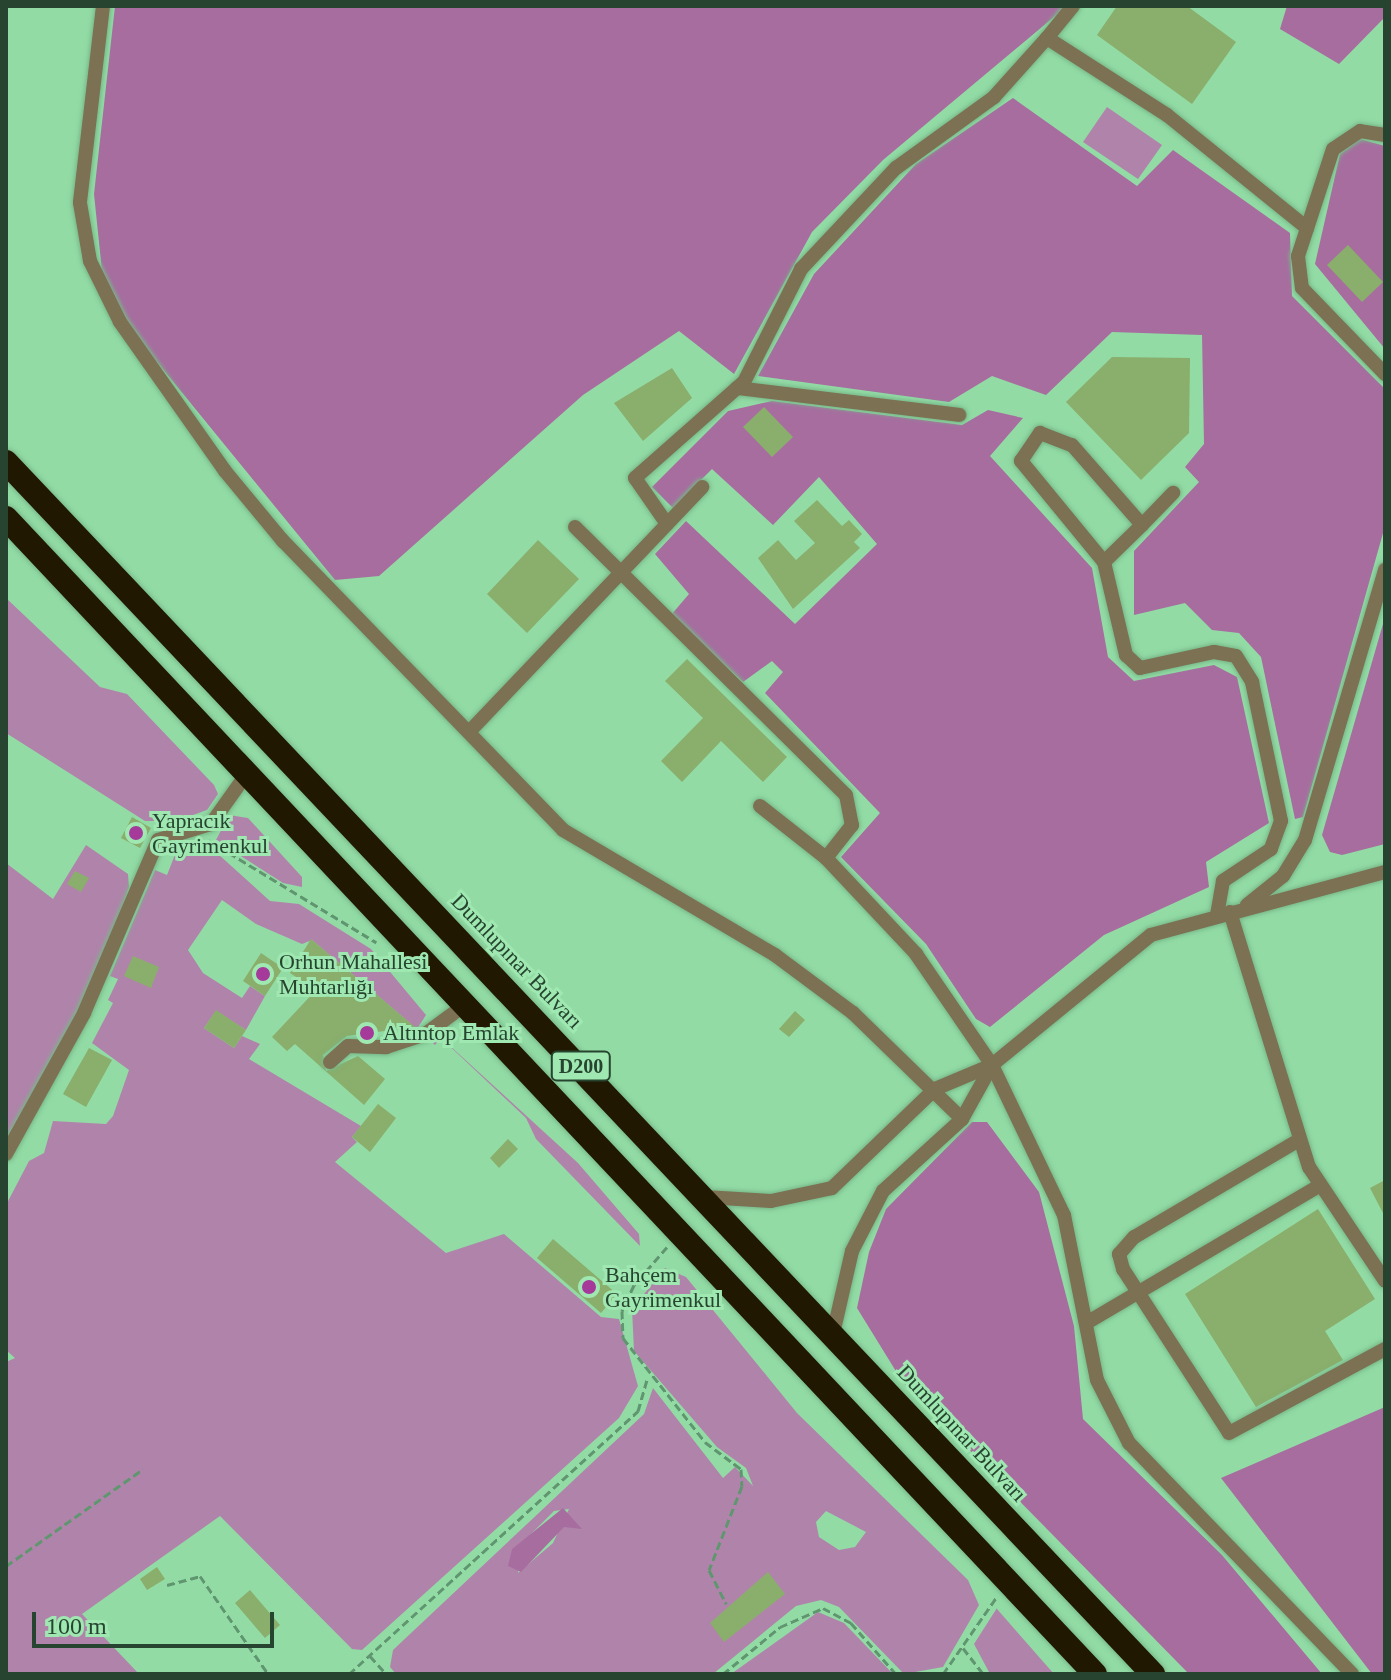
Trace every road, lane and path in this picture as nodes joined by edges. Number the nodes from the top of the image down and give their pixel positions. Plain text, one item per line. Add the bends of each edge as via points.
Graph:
1 (103, 6) edge
2 (1073, 6) edge
3 (1047, 38) junction
4 (1385, 135) edge
5 (1307, 228) junction
6 (1385, 374) edge
7 (737, 388) junction
8 (959, 415) dead end
9 (6, 462) edge
10 (702, 487) dead end
11 (1173, 493) dead end
12 (6, 518) edge
13 (667, 524) junction
14 (1142, 525) junction
15 (575, 527) dead end
16 (1104, 562) junction
17 (1385, 570) edge
18 (618, 576) junction
19 (470, 731) junction
20 (248, 772) junction
21 (760, 806) dead end
22 (186, 831) junction
23 (826, 858) junction
24 (1385, 872) edge
25 (1230, 912) junction
26 (391, 948) dead end
27 (466, 1004) junction
28 (330, 1062) dead end
29 (992, 1065) junction
30 (935, 1089) junction
31 (962, 1119) junction
32 (1299, 1140) junction
33 (6, 1154) edge
34 (1319, 1186) junction
35 (705, 1197) junction
36 (680, 1232) junction
37 (1385, 1281) edge
38 (1140, 1296) junction
39 (1088, 1322) junction
40 (833, 1334) junction
41 (1385, 1349) edge
42 (648, 1377) junction
43 (143, 1469) dead end
44 (6, 1566) edge
45 (1008, 1581) junction
46 (167, 1585) dead end
47 (726, 1604) dead end
48 (963, 1648) junction
49 (370, 1656) junction
50 (268, 1674) edge
51 (349, 1674) edge
52 (386, 1674) edge
53 (723, 1674) edge
54 (896, 1674) edge
55 (943, 1674) edge
56 (983, 1674) edge
57 (1095, 1674) edge
58 (1153, 1674) edge
59 (1352, 1674) edge

1 - 19 street via 80,203 100,289 273,530
2 - 3 street
3 - 5 street via 1167,115
3 - 7 street via 994,97 896,168 801,269
4 - 5 street via 1360,131 1333,149
5 - 6 street via 1298,256 1302,288
7 - 8 street
7 - 13 street via 635,478
9 - 35 highway, Dumlupınar Bulvarı / D200
10 - 13 street
11 - 14 street
12 - 20 highway
13 - 18 street
14 - 16 street
14 - 16 street via 1057,435 1040,433 1026,445 1021,461 1033,483
15 - 18 street
16 - 25 street via 1126,655 1140,668 1214,652 1236,656 1252,682 1281,821 1271,849 1223,881
17 - 25 street via 1305,840 1283,876
18 - 19 street
18 - 23 street via 846,795 852,825
19 - 30 street via 563,830 775,955
20 - 22 street via 211,824
20 - 27 highway
21 - 23 street
22 - 26 path
22 - 33 street via 158,840 84,1013
23 - 29 street via 916,954
24 - 25 street
25 - 29 street via 1151,935
25 - 32 street
27 - 28 street via 424,1035 386,1047 348,1046
27 - 36 highway
29 - 30 street
29 - 31 street
29 - 39 street via 1064,1215
30 - 31 street
30 - 35 street via 832,1188 771,1201
31 - 40 street via 883,1191 852,1251
32 - 34 street
32 - 38 street via 1125,1244 1123,1269
34 - 37 street
34 - 38 street
35 - 40 highway, Dumlupınar Bulvarı / D200
36 - 42 path via 622,1311 623,1338
36 - 45 highway
38 - 39 street
38 - 41 street via 1229,1433
39 - 59 street via 1097,1380 1129,1443
40 - 58 highway, Dumlupınar Bulvarı / D200
42 - 47 path via 705,1442 741,1469 742,1486 709,1570
42 - 49 path via 638,1411
43 - 44 path
45 - 48 path
45 - 57 highway
46 - 50 path via 200,1576
48 - 55 path
48 - 56 path
49 - 51 path
49 - 52 path
53 - 54 path via 780,1627 823,1608 851,1623

